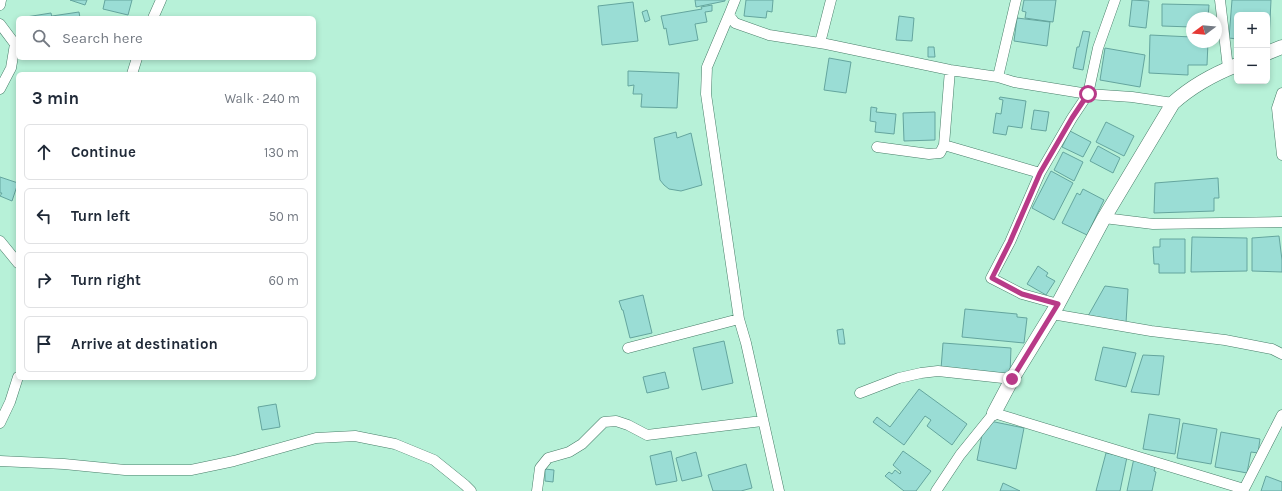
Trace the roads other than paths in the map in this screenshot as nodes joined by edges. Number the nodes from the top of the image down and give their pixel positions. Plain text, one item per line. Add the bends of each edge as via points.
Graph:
1 (1, 0) edge
2 (161, 0) edge
3 (735, 0) edge
4 (832, 0) edge
5 (1016, 0) edge
6 (1115, 0) edge
7 (1220, 0) edge
8 (0, 5) edge
9 (729, 15) junction
10 (154, 16) edge
11 (0, 24) edge
12 (820, 43) junction
13 (16, 44) edge
14 (1282, 47) edge
15 (1270, 52) edge
16 (136, 60) edge
17 (1232, 67) edge
18 (950, 70) junction
19 (133, 72) edge
20 (998, 77) junction
21 (0, 89) edge
22 (1282, 93) edge
23 (1088, 94) junction
24 (1173, 102) junction
25 (944, 145) junction
26 (877, 147) dead end
27 (1282, 155) edge
28 (1040, 173) junction
29 (1104, 218) junction
30 (1282, 222) edge
31 (0, 241) edge
32 (16, 261) edge
33 (1055, 309) junction
34 (739, 319) junction
35 (628, 348) dead end
36 (1282, 354) edge
37 (1012, 379) junction
38 (17, 380) edge
39 (860, 393) dead end
40 (994, 413) junction
41 (1282, 414) edge
42 (762, 421) junction
43 (0, 423) edge
44 (0, 461) edge
45 (1243, 490) edge
46 (471, 491) edge
47 (537, 491) edge
48 (778, 491) edge
49 (936, 491) edge

1 - 8 street
2 - 10 street
3 - 9 street
4 - 12 street
5 - 20 street
6 - 23 street via 1098,48
7 - 17 street
9 - 12 street via 735,23 769,35
9 - 34 street via 707,67 706,94
11 - 13 street
12 - 18 street
13 - 21 street via 11,68
14 - 15 street
16 - 19 street
17 - 24 street via 1187,91
18 - 20 street
18 - 25 street
20 - 23 street
22 - 27 street via 1277,108
23 - 24 street
23 - 28 street
24 - 29 street
25 - 26 street via 940,153 929,154
25 - 28 street
28 - 33 street via 992,278
29 - 30 street via 1152,224
29 - 33 street
31 - 32 street
33 - 36 street via 1151,331 1272,348
33 - 37 street
34 - 35 street
34 - 42 street
37 - 39 street via 938,371 900,378
37 - 40 street
38 - 43 street
40 - 45 street
40 - 49 street via 960,455
41 - 45 street
42 - 47 street via 648,435 616,421 604,422 582,444 569,452 548,458 540,468
42 - 48 street
44 - 46 street via 125,470 191,470 316,438 355,436 395,444 434,460

